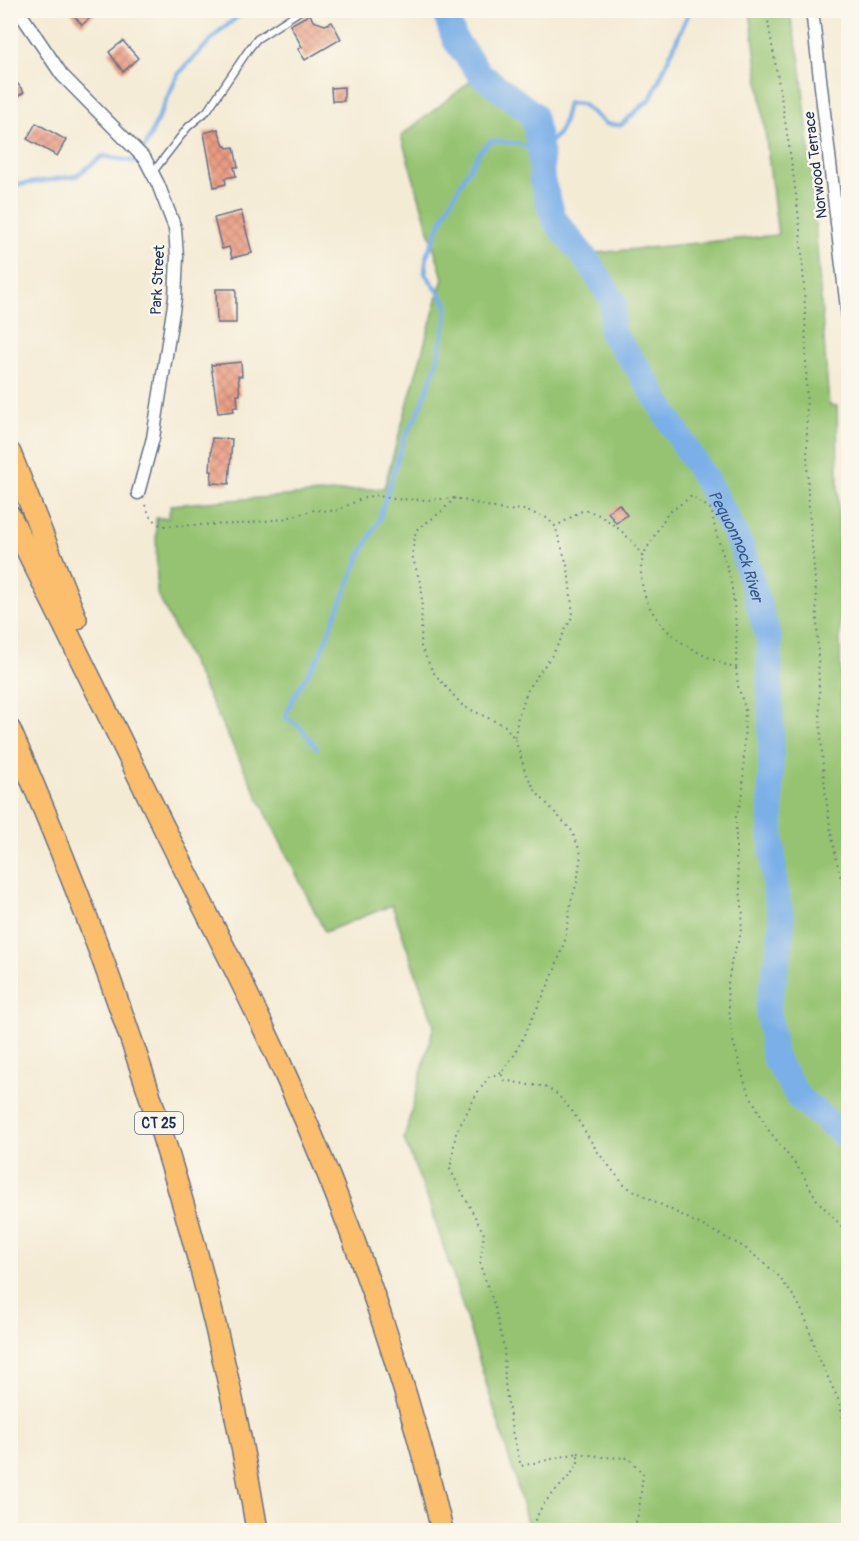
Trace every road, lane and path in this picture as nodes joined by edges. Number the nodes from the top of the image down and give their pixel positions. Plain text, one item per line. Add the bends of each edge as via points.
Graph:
1 (18, 10) edge
2 (766, 10) edge
3 (812, 10) edge
4 (300, 11) edge
5 (152, 173) junction
6 (849, 317) edge
7 (10, 453) edge
8 (138, 493) joint
9 (455, 498) junction
10 (10, 516) edge
11 (555, 526) junction
12 (642, 557) junction
13 (736, 669) junction
14 (10, 730) edge
15 (515, 739) junction
16 (149, 797) junction
17 (849, 902) edge
18 (501, 1072) junction
19 (849, 1233) edge
20 (849, 1440) edge
21 (578, 1453) junction
22 (257, 1530) edge
23 (442, 1530) edge
24 (535, 1530) edge
25 (634, 1530) edge

1 - 5 street, Park Street via 62,75 145,159
2 - 17 path via 797,204 820,735 831,835
3 - 6 street, Norwood Terrace
4 - 5 lane via 253,44 207,111 188,127
5 - 8 street, Park Street via 175,228 177,257 175,298 153,438
7 - 16 highway
8 - 9 path via 150,516 161,526 180,527 283,519 314,510 336,511 374,495 394,499
9 - 11 path via 507,511 521,509 547,518
9 - 15 path via 416,530 412,555 422,589 421,647 432,672 463,706 505,726
10 - 16 highway
11 - 12 path via 579,511 591,510 629,538
11 - 15 path via 568,568 573,615 553,654 529,687
12 - 13 path via 642,592 657,618 679,641
12 - 13 path via 667,514 683,501 692,495 712,510 731,582 737,633
13 - 19 path via 745,708 742,793 736,817 743,914 727,989 732,1037 746,1087 766,1128 802,1173 817,1200
14 - 22 highway, CT 25 via 90,922 158,1121 213,1319
15 - 18 path via 526,774 537,793 572,831 581,854 565,940 553,975 515,1054
16 - 23 highway via 280,1064 326,1169 396,1362
18 - 20 path via 504,1080 543,1086 557,1094 625,1186 744,1247 777,1274 806,1320 839,1401
18 - 21 path via 489,1077 477,1093 456,1133 450,1169 484,1234 480,1265 504,1348 505,1383 521,1466
21 - 24 path via 578,1465 546,1502
21 - 25 path via 629,1458 643,1474

